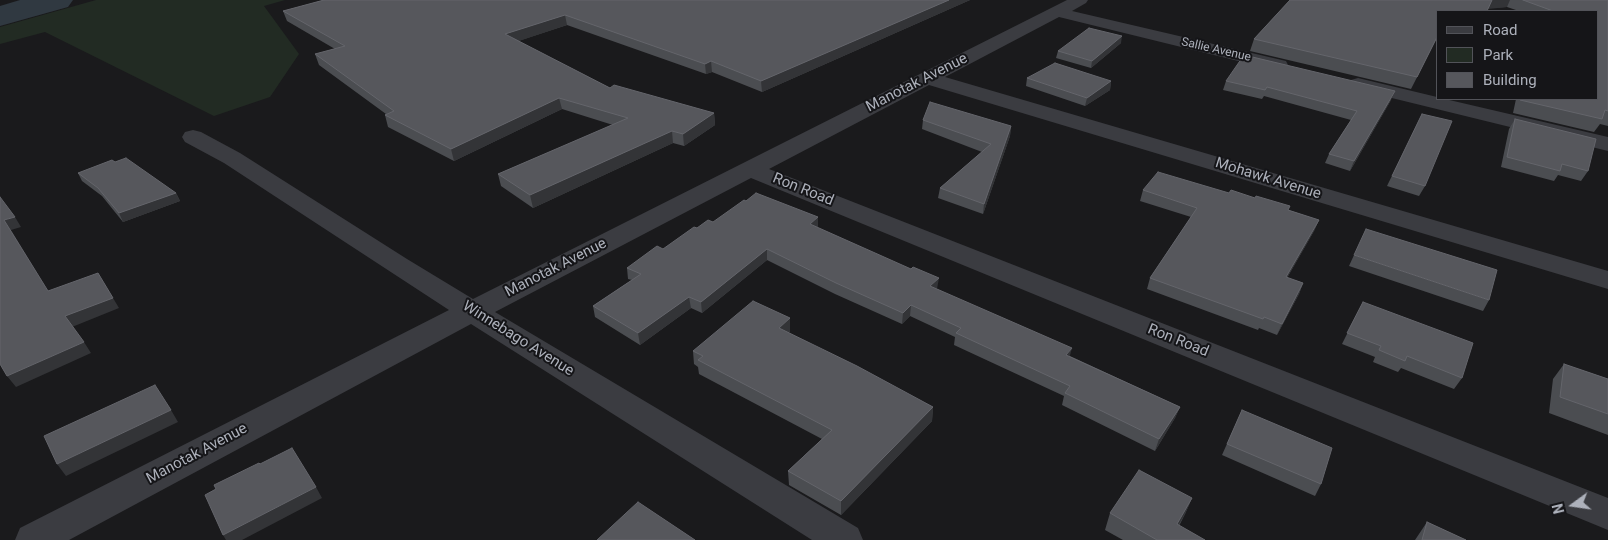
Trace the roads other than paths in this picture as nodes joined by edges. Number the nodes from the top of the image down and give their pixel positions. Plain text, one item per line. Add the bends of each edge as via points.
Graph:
1 (1069, 6) edge
2 (1294, 69) edge
3 (927, 78) junction
4 (1342, 80) edge
5 (193, 137) dead end
6 (1608, 144) edge
7 (749, 169) junction
8 (1608, 280) edge
9 (472, 311) junction
10 (1608, 514) edge
11 (34, 540) edge
12 (844, 540) edge

1 - 2 street, Sallie Avenue
1 - 3 street, Manotak Avenue
3 - 7 street, Manotak Avenue
3 - 8 street, Mohawk Avenue
4 - 6 street
5 - 9 street, Winnebago Avenue via 232,158
7 - 9 street, Manotak Avenue
7 - 10 street, Ron Road
9 - 11 street, Manotak Avenue
9 - 12 street, Winnebago Avenue

